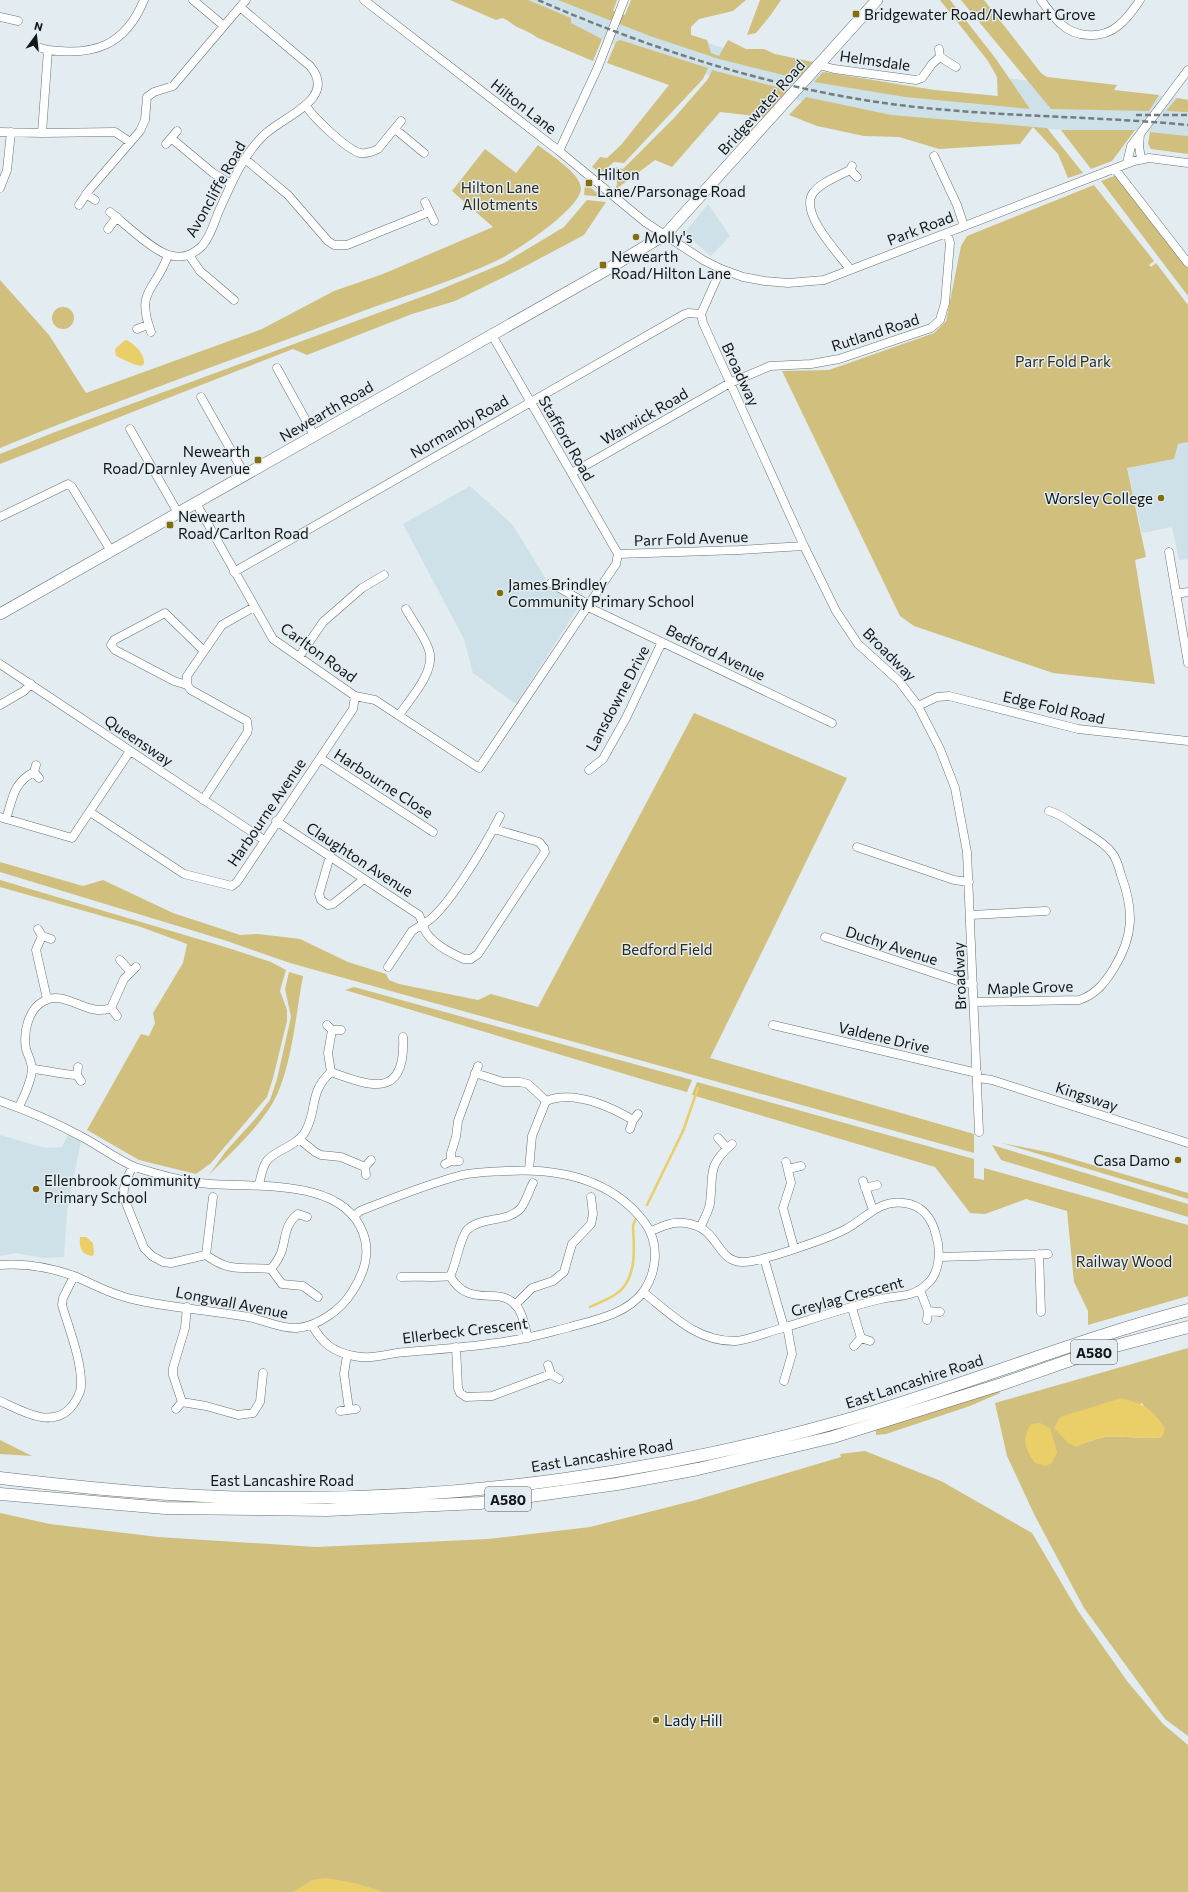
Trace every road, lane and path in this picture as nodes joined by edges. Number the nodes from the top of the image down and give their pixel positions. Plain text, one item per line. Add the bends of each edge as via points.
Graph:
1 (144, 0) edge
2 (193, 0) edge
3 (246, 0) edge
4 (364, 0) edge
5 (624, 0) edge
6 (877, 0) edge
7 (1041, 0) edge
8 (1140, 0) edge
9 (240, 7) junction
10 (0, 17) edge
11 (18, 21) dead end
12 (224, 26) junction
13 (819, 65) junction
14 (956, 67) dead end
15 (1188, 70) edge
16 (306, 106) junction
17 (401, 121) dead end
18 (395, 129) junction
19 (177, 131) dead end
20 (0, 132) edge
21 (11, 132) junction
22 (42, 133) junction
23 (1140, 134) junction
24 (130, 142) junction
25 (559, 151) junction
26 (424, 152) dead end
27 (934, 156) dead end
28 (245, 159) junction
29 (1141, 159) junction
30 (1188, 163) edge
31 (1127, 164) junction
32 (1115, 168) junction
33 (857, 177) dead end
34 (231, 184) junction
35 (0, 188) edge
36 (86, 194) junction
37 (95, 200) dead end
38 (425, 202) dead end
39 (79, 205) dead end
40 (110, 212) dead end
41 (429, 212) junction
42 (117, 217) junction
43 (434, 221) dead end
44 (964, 226) junction
45 (108, 229) dead end
46 (947, 233) junction
47 (666, 234) junction
48 (168, 255) junction
49 (189, 255) junction
50 (1188, 263) edge
51 (721, 269) junction
52 (850, 269) junction
53 (234, 288) dead end
54 (701, 314) junction
55 (137, 329) dead end
56 (492, 335) junction
57 (276, 368) dead end
58 (730, 383) junction
59 (201, 397) dead end
60 (530, 402) junction
61 (130, 429) dead end
62 (314, 435) junction
63 (572, 473) junction
64 (245, 475) junction
65 (196, 503) junction
66 (178, 513) junction
67 (0, 517) edge
68 (804, 546) junction
69 (111, 551) junction
70 (1169, 552) dead end
71 (618, 554) junction
72 (234, 572) junction
73 (384, 575) dead end
74 (551, 583) dead end
75 (1188, 592) edge
76 (1176, 594) junction
77 (589, 606) junction
78 (254, 607) junction
79 (406, 609) dead end
80 (0, 614) edge
81 (662, 642) junction
82 (204, 651) junction
83 (299, 657) junction
84 (1188, 661) edge
85 (0, 664) edge
86 (30, 684) junction
87 (187, 685) junction
88 (355, 696) junction
89 (0, 705) edge
90 (918, 706) junction
91 (399, 715) junction
92 (832, 723) dead end
93 (1188, 740) edge
94 (130, 751) junction
95 (320, 758) junction
96 (479, 768) joint
97 (594, 769) dead end
98 (36, 772) dead end
99 (203, 800) junction
100 (1049, 811) dead end
101 (90, 812) junction
102 (500, 816) dead end
103 (3, 818) edge
104 (276, 821) junction
105 (494, 829) junction
106 (433, 832) dead end
107 (264, 840) junction
108 (857, 847) dead end
109 (330, 856) junction
110 (364, 878) junction
111 (969, 882) junction
112 (1046, 911) dead end
113 (971, 915) junction
114 (423, 924) junction
115 (44, 934) dead end
116 (825, 937) dead end
117 (120, 960) dead end
118 (388, 967) dead end
119 (973, 984) junction
120 (47, 999) junction
121 (974, 1002) junction
122 (111, 1008) junction
123 (117, 1016) dead end
124 (773, 1025) dead end
125 (341, 1030) dead end
126 (403, 1038) dead end
127 (32, 1069) junction
128 (331, 1072) junction
129 (79, 1074) dead end
130 (977, 1076) junction
131 (0, 1101) edge
132 (546, 1101) junction
133 (19, 1107) junction
134 (630, 1129) dead end
135 (979, 1132) dead end
136 (718, 1138) dead end
137 (299, 1139) junction
138 (1188, 1143) edge
139 (371, 1160) dead end
140 (452, 1162) dead end
141 (133, 1166) junction
142 (365, 1166) junction
143 (801, 1166) dead end
144 (529, 1170) junction
145 (366, 1175) dead end
146 (533, 1183) dead end
147 (259, 1185) junction
148 (877, 1185) dead end
149 (213, 1197) dead end
150 (594, 1201) dead end
151 (873, 1210) junction
152 (354, 1216) junction
153 (307, 1217) dead end
154 (701, 1226) junction
155 (651, 1231) junction
156 (794, 1248) junction
157 (206, 1255) junction
158 (938, 1257) junction
159 (764, 1258) junction
160 (0, 1265) edge
161 (412, 1267) dead end
162 (271, 1270) junction
163 (74, 1276) junction
164 (413, 1276) junction
165 (450, 1276) junction
166 (401, 1277) dead end
167 (920, 1290) junction
168 (643, 1292) junction
169 (318, 1297) dead end
170 (515, 1305) junction
171 (187, 1307) junction
172 (852, 1308) junction
173 (1188, 1310) edge
174 (940, 1312) dead end
175 (1041, 1312) dead end
176 (1164, 1317) junction
177 (1188, 1317) edge
178 (312, 1325) junction
179 (786, 1327) junction
180 (1188, 1327) edge
181 (528, 1338) junction
182 (861, 1338) junction
183 (870, 1341) dead end
184 (854, 1346) dead end
185 (456, 1348) junction
186 (347, 1355) junction
187 (548, 1365) dead end
188 (263, 1373) dead end
189 (551, 1374) junction
190 (559, 1379) dead end
191 (784, 1381) dead end
192 (252, 1387) dead end
193 (261, 1388) junction
194 (0, 1400) edge
195 (182, 1402) junction
196 (176, 1408) dead end
197 (340, 1411) dead end
198 (0, 1478) edge
199 (0, 1494) edge

1 - 22 street via 129,27 99,48 82,52 44,49
2 - 12 street
3 - 9 street
4 - 25 street, Hilton Lane
5 - 25 street via 598,67
6 - 13 main road, Bridgewater Road
7 - 8 street via 1056,20 1068,30 1092,36 1118,27
9 - 12 street
9 - 16 street, Avoncliffe Road via 314,70 318,87 315,96
10 - 11 street
12 - 24 street via 173,86 147,97 145,120 140,131
13 - 14 street, Helmsdale via 916,80 922,78 940,53
13 - 47 main road, Bridgewater Road
15 - 23 street
16 - 18 street via 315,119 361,153 378,149
16 - 28 street, Avoncliffe Road via 270,128
17 - 18 street
18 - 26 street
19 - 34 street via 168,141
20 - 21 street
21 - 22 street
21 - 35 street via 7,170
22 - 24 street via 115,132
23 - 29 street
23 - 31 street via 1131,146
24 - 36 street
25 - 47 street, Hilton Lane via 645,222
27 - 44 street
28 - 34 street, Avoncliffe Road
28 - 41 street via 288,195 322,236 334,245 347,245
29 - 30 street, Park Road
29 - 31 street, Park Road
31 - 32 street, Park Road
32 - 44 street, Park Road
32 - 50 street
33 - 52 street via 851,167 813,192 810,205 813,217
34 - 49 street, Avoncliffe Road via 203,244
36 - 37 street
36 - 39 street
38 - 41 street
40 - 42 street
41 - 43 street
42 - 45 street
42 - 48 street
44 - 46 street, Park Road
46 - 52 street, Park Road
46 - 58 street, Rutland Road via 950,243 945,303 940,320 931,328 839,359 811,364 770,366
47 - 51 street, Park Road via 703,260
47 - 56 main road, Newearth Road
48 - 49 street, Avoncliffe Road
48 - 55 street via 146,296 144,310 150,328
49 - 53 street via 200,271 231,298
51 - 52 street, Park Road via 743,277 788,283 824,280
51 - 54 street
54 - 58 street, Broadway
54 - 60 street, Normanby Road via 683,315
56 - 60 street, Stafford Road
56 - 62 main road, Newearth Road
57 - 62 street
58 - 63 street, Warwick Road
58 - 68 street, Broadway
59 - 64 street
60 - 63 street, Stafford Road
60 - 72 street, Normanby Road
61 - 66 street
62 - 64 main road, Newearth Road
63 - 71 street, Stafford Road
64 - 65 main road, Newearth Road
65 - 66 main road, Newearth Road
65 - 72 street, Carlton Road
66 - 69 main road, Newearth Road
67 - 69 street via 68,484
68 - 71 street, Parr Fold Avenue
68 - 90 street, Broadway via 850,633 865,651 899,681
69 - 80 main road, Newearth Road
70 - 76 street
71 - 77 street, Parr Fold Avenue via 616,564
72 - 78 street, Carlton Road
73 - 83 street via 362,588 323,622
74 - 77 street, Bedford Avenue
75 - 76 street
76 - 84 street
77 - 81 street, Bedford Avenue
77 - 96 street, Parr Fold Avenue
78 - 82 street via 222,625
78 - 83 street, Carlton Road via 273,639
79 - 91 street via 407,619 429,650 431,662 427,674
81 - 92 street, Bedford Avenue
81 - 97 street, Lansdowne Drive via 626,718 603,759
82 - 87 street via 187,676
82 - 87 street via 165,613 112,642 114,650 174,681
83 - 88 street, Carlton Road
85 - 86 street, Queensway
86 - 89 street via 24,691
86 - 94 street, Queensway
87 - 99 street via 191,690 244,718 248,725 247,733
88 - 91 street, Carlton Road via 375,700
88 - 95 street, Harbourne Avenue via 353,709
90 - 93 street, Edge Fold Road via 936,697 949,696 1078,729
90 - 111 street, Broadway via 940,749 955,788 964,829
91 - 96 street, Carlton Road
94 - 99 street, Queensway
94 - 101 street
95 - 104 street, Harbourne Avenue
95 - 106 street, Harbourne Close
98 - 103 street via 23,778 17,785
99 - 107 street, Queensway
100 - 121 street, Maple Grove via 1059,814 1104,844 1116,859 1129,900 1130,927 1126,945 1101,987 1087,998
101 - 103 street via 70,838
101 - 107 street, Harbourne Avenue via 178,871 232,886
102 - 105 street
104 - 107 street, Harbourne Avenue
104 - 109 street, Claughton Avenue
105 - 114 street via 479,856 435,916
105 - 114 street, Claughton Avenue via 539,842 545,852 478,954 469,960 459,957 428,936
108 - 111 street via 954,880
109 - 110 street, Claughton Avenue
109 - 110 street via 319,894 321,900 328,905 334,904
110 - 114 street, Claughton Avenue via 417,912
111 - 113 street, Broadway
112 - 113 street
113 - 119 street, Broadway
114 - 118 street via 412,931
115 - 120 street via 36,950
116 - 119 street, Duchy Avenue
117 - 122 street via 133,969 124,979
119 - 121 street, Broadway
120 - 122 street via 60,998 92,1009
120 - 127 street via 30,1014 26,1032 26,1046
121 - 130 street, Broadway
122 - 123 street
124 - 130 street, Valdene Drive via 783,1030
125 - 128 street via 330,1028 328,1054
126 - 128 street via 407,1048 400,1070 388,1086 369,1085
127 - 129 street via 66,1075
127 - 133 street
128 - 137 street via 318,1087 307,1126
130 - 135 street, Broadway
130 - 138 street, Kingsway
131 - 133 street, Longwall Avenue
132 - 134 street via 561,1096 579,1098 636,1117
132 - 140 street via 528,1084 503,1082 476,1069 458,1121 450,1154
132 - 144 street via 532,1136
133 - 141 street, Longwall Avenue via 74,1132
136 - 154 street via 729,1146 716,1160 712,1172 709,1208
137 - 142 street via 321,1155 341,1157
137 - 147 street via 268,1159
139 - 142 street
141 - 147 street, Longwall Avenue via 200,1183
141 - 157 street via 123,1192 144,1248 158,1260 167,1263 182,1262
142 - 145 street
143 - 156 street via 787,1166 791,1183 783,1208
144 - 152 street, Ellerbeck Crescent via 463,1175 420,1188 360,1211
144 - 155 street, Ellerbeck Crescent via 564,1173 603,1186 637,1213
146 - 165 street via 524,1193 520,1208 516,1212 476,1224 466,1232
147 - 152 street, Longwall Avenue via 289,1188 326,1198
148 - 151 street via 864,1184
149 - 157 street via 208,1208
150 - 170 street via 591,1224 572,1244 564,1272 553,1281 532,1288
151 - 156 street, Greylag Crescent via 834,1235
151 - 158 street, Greylag Crescent via 895,1202 922,1210 929,1217 937,1236
152 - 178 street, Longwall Avenue via 360,1225 367,1247 360,1275 343,1303
153 - 162 street via 298,1214 291,1220 282,1251
154 - 155 street via 679,1222
154 - 159 street, Greylag Crescent via 733,1260 744,1262
155 - 168 street, Ellerbeck Crescent via 655,1252 654,1266
156 - 159 street, Greylag Crescent
157 - 162 street via 227,1267 241,1270
158 - 167 street, Greylag Crescent via 934,1276
158 - 175 street via 1043,1254
159 - 179 street
160 - 163 street, Longwall Avenue via 26,1264
161 - 164 street
162 - 169 street via 282,1284 303,1286
163 - 171 street, Longwall Avenue via 132,1299
163 - 194 street via 62,1305 80,1372 81,1388 76,1402 57,1418 41,1418 29,1415
164 - 165 street
164 - 166 street
165 - 170 street via 459,1288 473,1295 502,1297
167 - 172 street, Greylag Crescent via 908,1296 881,1299
167 - 174 street via 927,1315
168 - 179 street, Greylag Crescent via 695,1331 716,1340 746,1340
168 - 181 street, Ellerbeck Crescent via 633,1303 612,1314
170 - 181 street via 523,1319
171 - 178 street, Longwall Avenue via 261,1320 288,1328
171 - 195 street via 173,1368
172 - 179 street, Greylag Crescent
172 - 182 street
173 - 176 highway, East Lancashire Road / A580
176 - 177 highway
176 - 198 highway, East Lancashire Road / A580 via 818,1427 698,1455 601,1473 494,1488 381,1496 281,1498 150,1493
178 - 186 street, Ellerbeck Crescent via 323,1343
179 - 191 street via 792,1349 791,1370
180 - 199 highway, East Lancashire Road / A580 via 1096,1351 1002,1384 833,1437 609,1486 480,1503 327,1510 165,1508
181 - 185 street, Ellerbeck Crescent
182 - 183 street
182 - 184 street
185 - 186 street, Ellerbeck Crescent via 400,1352 378,1357
185 - 189 street via 458,1388 466,1398 492,1396
186 - 197 street via 344,1380 352,1409
187 - 189 street
188 - 193 street
189 - 190 street
192 - 193 street
193 - 195 street via 258,1406 253,1413 246,1415
195 - 196 street

